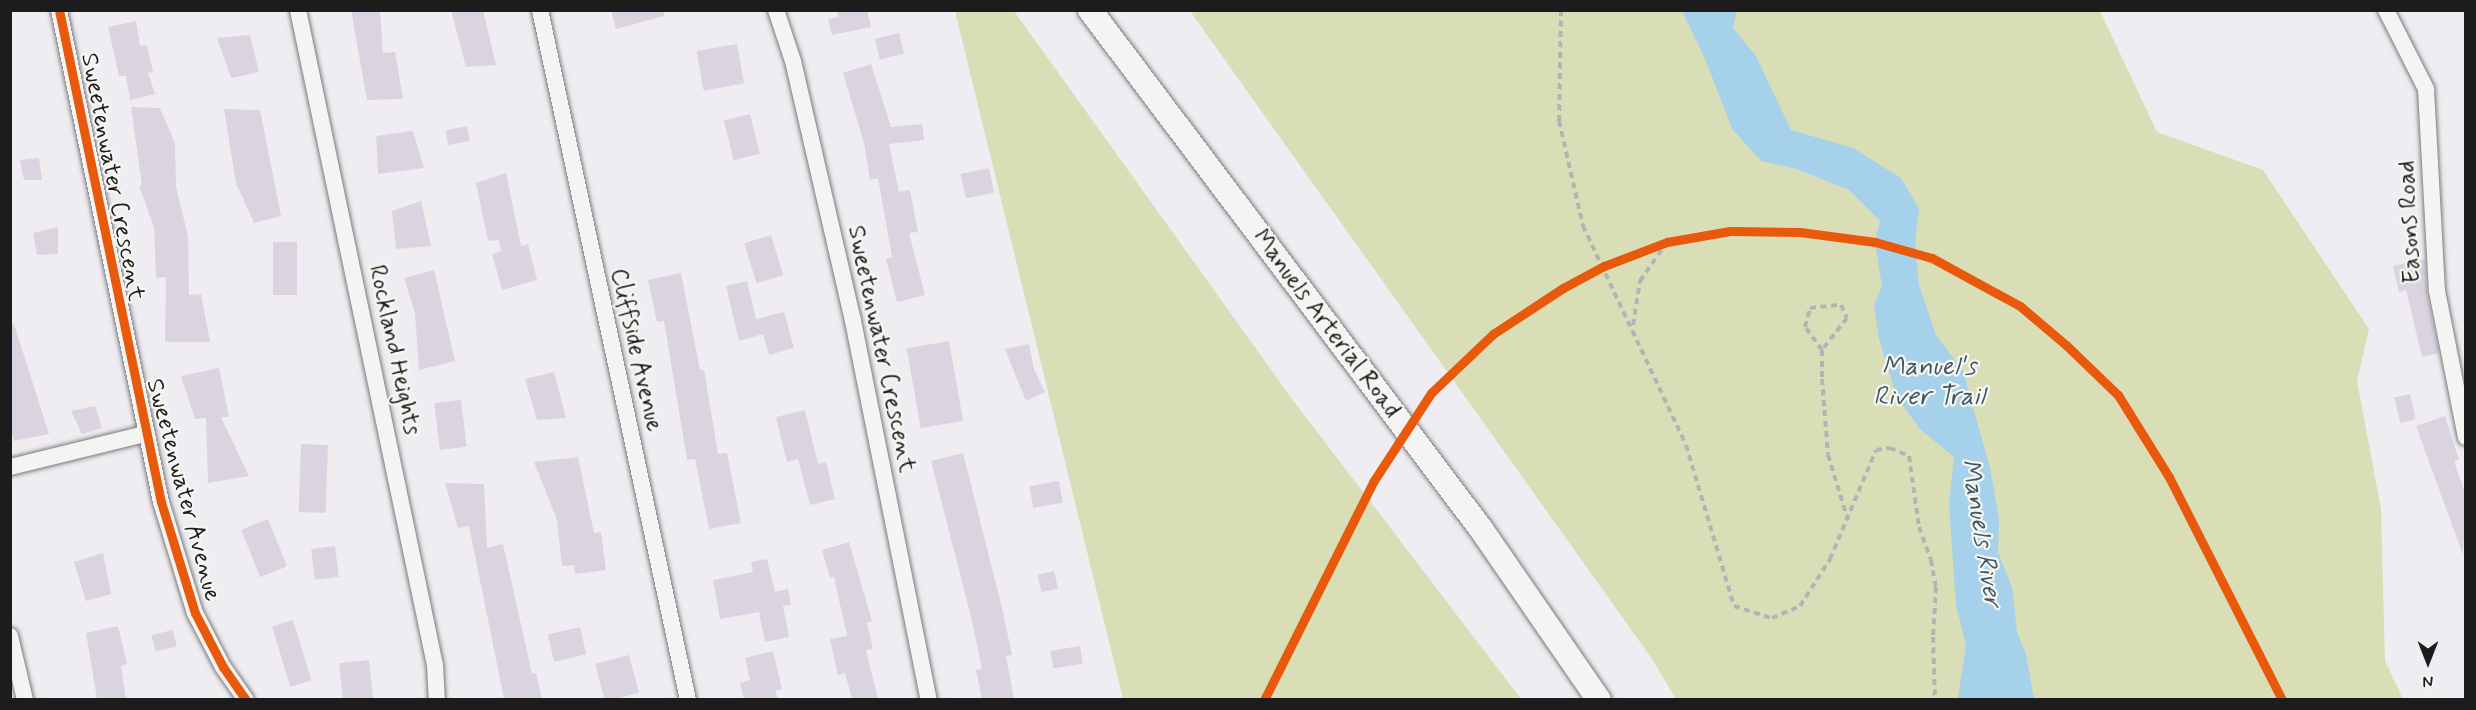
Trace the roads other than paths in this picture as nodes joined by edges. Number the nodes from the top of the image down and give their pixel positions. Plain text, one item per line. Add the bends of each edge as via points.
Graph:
1 (59, 10) edge
2 (298, 10) edge
3 (540, 10) edge
4 (776, 10) edge
5 (1090, 10) edge
6 (2386, 10) edge
7 (127, 350) joint
8 (144, 434) junction
9 (2466, 437) edge
10 (10, 467) edge
11 (10, 636) edge
12 (25, 699) edge
13 (246, 699) edge
14 (437, 699) edge
15 (688, 699) edge
16 (929, 699) edge
17 (1599, 699) edge

1 - 7 street, Sweetenwater Crescent
2 - 14 street, Rockland Heights via 432,654
3 - 15 street, Cliffside Avenue
4 - 16 street, Sweetenwater Crescent via 793,61 850,309
5 - 17 main road, Manuels Arterial Road via 1444,481
6 - 9 street, Easons Road via 2426,89 2438,291
7 - 8 street, Sweetenwater Avenue
8 - 10 street
8 - 13 street, Sweetenwater Avenue via 195,613 223,667
11 - 12 street

